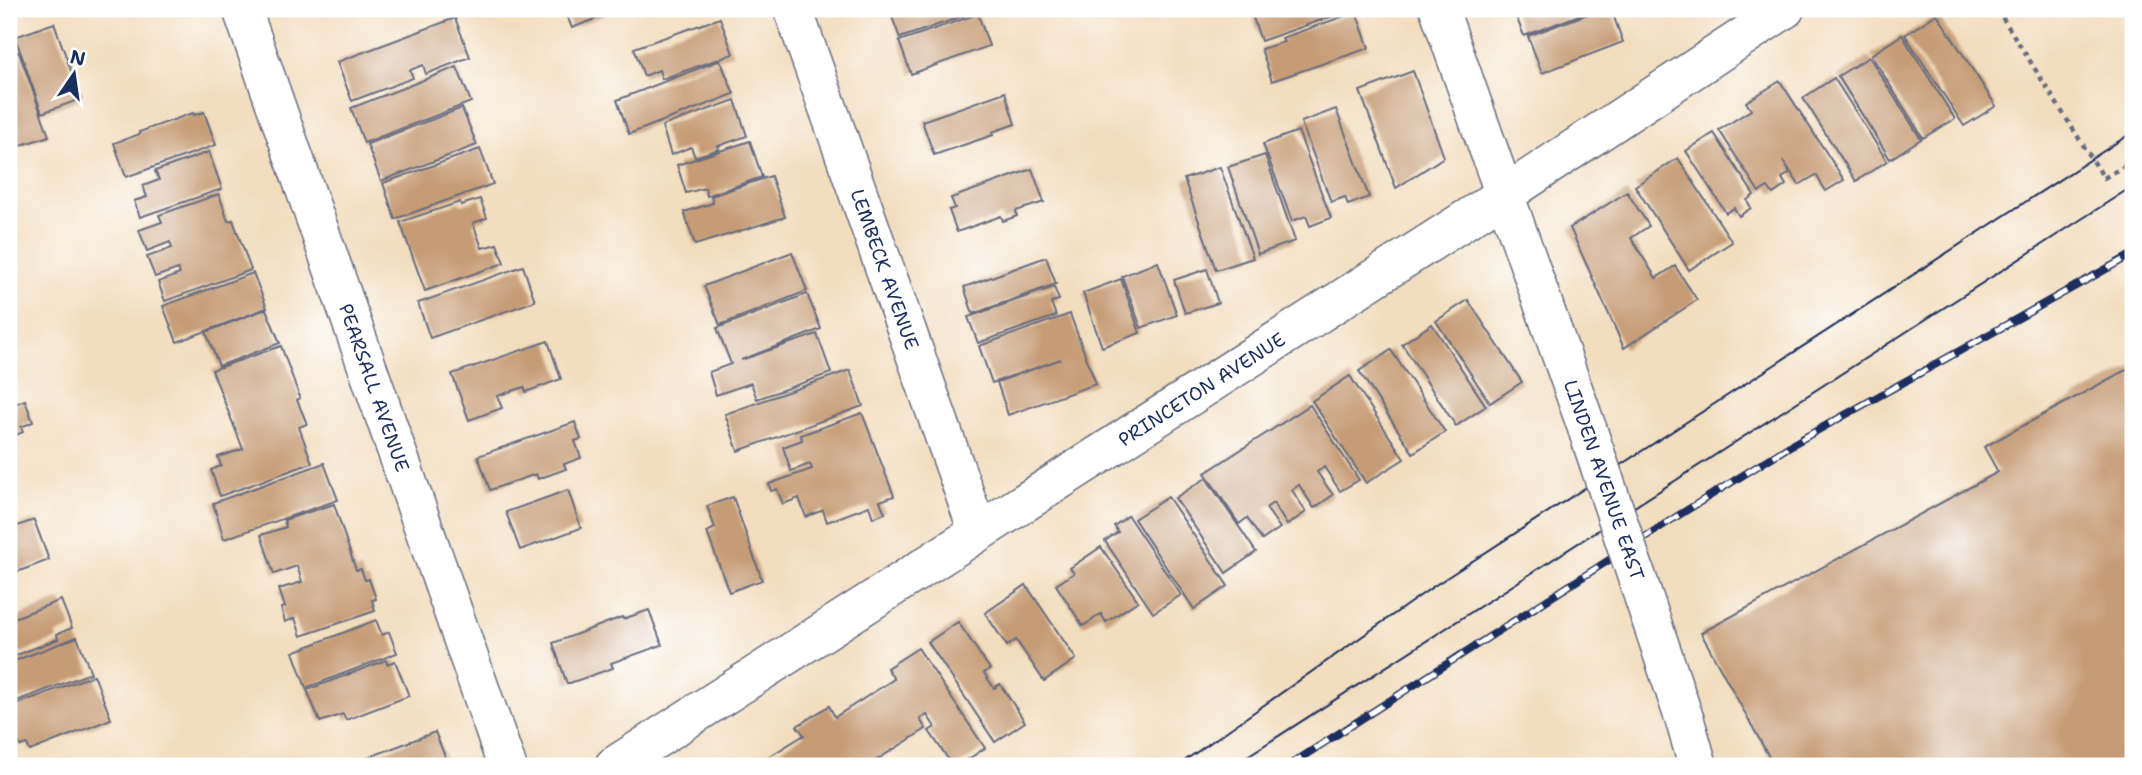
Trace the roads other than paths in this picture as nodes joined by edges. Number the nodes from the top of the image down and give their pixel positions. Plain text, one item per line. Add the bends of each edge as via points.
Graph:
1 (242, 9) edge
2 (793, 9) edge
3 (1439, 9) edge
4 (1785, 9) edge
5 (1504, 195) junction
6 (978, 532) junction
7 (507, 766) edge
8 (614, 766) edge
9 (1698, 766) edge

1 - 7 street, PEARSALL AVENUE
2 - 6 street, LEMBECK AVENUE
3 - 5 street, LINDEN AVENUE EAST
4 - 5 street, PRINCETON AVENUE
5 - 6 street, PRINCETON AVENUE
5 - 9 street, LINDEN AVENUE EAST, bridge via 1588,430
6 - 8 street, PRINCETON AVENUE

